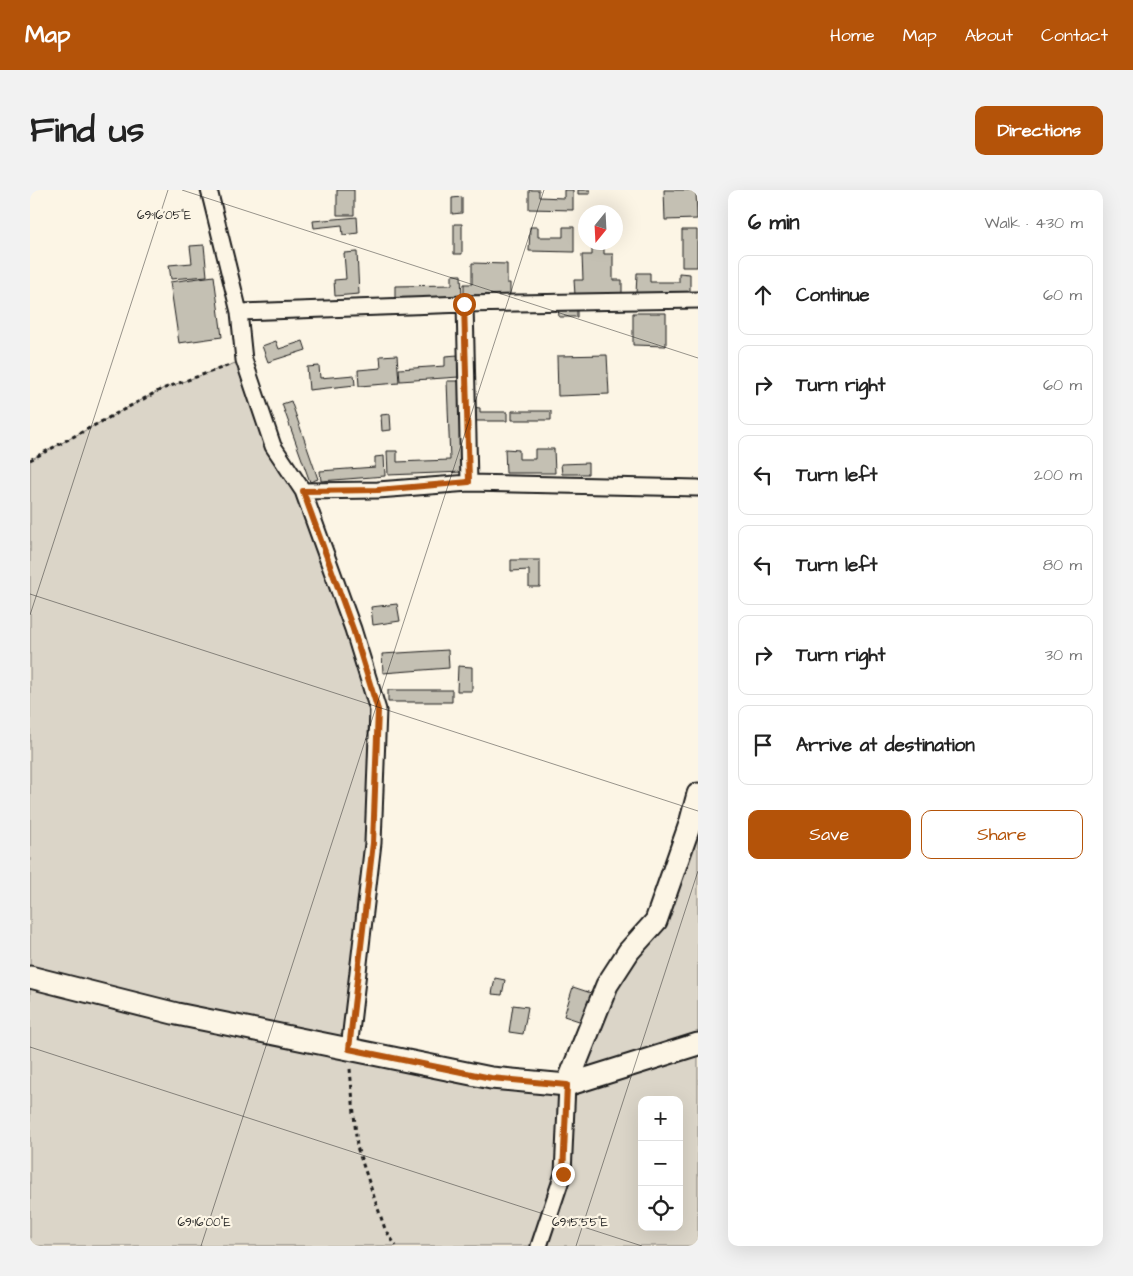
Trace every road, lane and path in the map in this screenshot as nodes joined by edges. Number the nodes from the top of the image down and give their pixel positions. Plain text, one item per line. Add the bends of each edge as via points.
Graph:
1 (209, 190) edge
2 (698, 300) edge
3 (464, 304) junction
4 (239, 312) junction
5 (244, 360) junction
6 (30, 460) edge
7 (469, 482) junction
8 (698, 488) edge
9 (303, 491) junction
10 (698, 794) edge
11 (30, 977) edge
12 (698, 1044) edge
13 (349, 1049) junction
14 (567, 1085) junction
15 (396, 1246) edge
16 (539, 1246) edge

1 - 4 street
2 - 3 street
3 - 4 street
3 - 7 street
4 - 5 street
5 - 6 path via 162,389
5 - 9 street via 273,446
7 - 8 street
7 - 9 street via 378,490
9 - 13 street via 353,629 378,710 373,843
10 - 14 street via 656,920 628,952 607,985
11 - 13 street via 177,1014
12 - 14 street
13 - 14 street via 491,1078
13 - 15 path via 357,1146 385,1229
14 - 16 street via 563,1174

